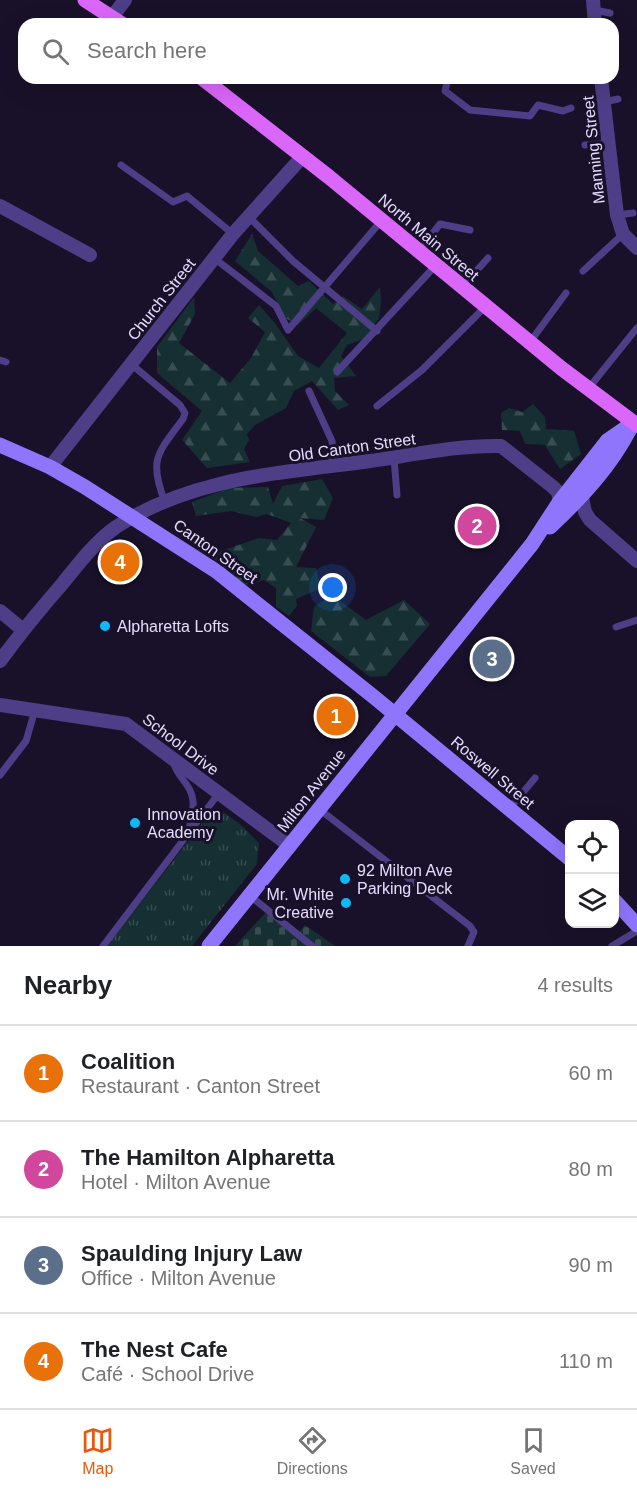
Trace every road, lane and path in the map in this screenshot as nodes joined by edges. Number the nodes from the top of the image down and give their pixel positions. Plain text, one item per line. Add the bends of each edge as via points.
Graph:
1 (86, 0) edge
2 (125, 0) edge
3 (594, 11) edge
4 (610, 14) dead end
5 (113, 18) edge
6 (118, 18) edge
7 (210, 84) edge
8 (447, 84) edge
9 (604, 84) edge
10 (571, 108) dead end
11 (609, 144) junction
12 (585, 145) dead end
13 (303, 156) junction
14 (121, 165) dead end
15 (0, 206) edge
16 (633, 213) dead end
17 (617, 215) junction
18 (248, 216) junction
19 (382, 220) junction
20 (470, 230) dead end
21 (233, 234) junction
22 (623, 234) junction
23 (637, 248) edge
24 (419, 251) junction
25 (90, 255) dead end
26 (214, 258) junction
27 (488, 258) dead end
28 (436, 265) junction
29 (583, 271) dead end
30 (462, 287) junction
31 (324, 288) junction
32 (566, 293) dead end
33 (485, 307) junction
34 (637, 328) edge
35 (377, 331) junction
36 (529, 343) junction
37 (130, 364) junction
38 (337, 372) dead end
39 (588, 389) junction
40 (309, 391) dead end
41 (377, 406) dead end
42 (636, 424) edge
43 (0, 445) edge
44 (394, 458) junction
45 (333, 466) junction
46 (50, 467) junction
47 (397, 495) dead end
48 (582, 497) junction
49 (560, 501) junction
50 (165, 502) junction
51 (134, 518) junction
52 (532, 544) junction
53 (637, 561) edge
54 (0, 611) edge
55 (637, 621) edge
56 (616, 627) dead end
57 (23, 630) junction
58 (0, 661) edge
59 (0, 705) edge
60 (35, 710) junction
61 (394, 714) junction
62 (173, 759) junction
63 (0, 775) edge
64 (535, 778) dead end
65 (219, 794) junction
66 (319, 809) junction
67 (509, 809) junction
68 (189, 833) junction
69 (290, 846) junction
70 (565, 855) edge
71 (249, 896) junction
72 (619, 905) edge
73 (637, 925) edge
74 (637, 931) edge
75 (103, 946) edge
76 (209, 946) edge
77 (312, 946) edge
78 (468, 946) edge
79 (612, 946) edge

1 - 5 main road
2 - 6 street
3 - 4 lane
7 - 13 main road, North Main Street
8 - 10 lane via 445,91 470,110 530,116 538,105 563,111
9 - 11 street, Manning Street via 611,101
11 - 12 lane
11 - 17 street, Manning Street
13 - 18 street, Church Street
13 - 19 main road, North Main Street
14 - 21 lane via 173,202 187,196
15 - 25 street
16 - 17 lane
17 - 22 street, Manning Street
18 - 21 street, Church Street
18 - 31 lane
19 - 24 main road, North Main Street
19 - 31 lane
20 - 24 lane via 440,224
21 - 26 street, Church Street
22 - 23 street, Manning Street
22 - 29 lane
24 - 28 main road, North Main Street
26 - 31 lane via 276,306 288,330
26 - 37 street, Church Street
27 - 30 lane
28 - 30 main road, North Main Street
28 - 35 lane
30 - 33 main road, North Main Street
31 - 35 lane
32 - 36 lane
33 - 36 main road, North Main Street
33 - 41 lane via 422,370
34 - 39 lane
35 - 38 lane
36 - 39 main road, North Main Street
37 - 46 street, Church Street
37 - 50 lane via 185,413 156,457 155,472
39 - 42 main road, North Main Street
40 - 45 lane via 332,441
42 - 48 street, Milton Avenue
42 - 49 street, Milton Avenue via 607,441
43 - 46 street, Canton Street
44 - 45 street, Old Canton Street
44 - 47 lane
44 - 49 street, Old Canton Street via 501,446 553,487
45 - 50 street, Old Canton Street via 202,487
46 - 51 street, Canton Street
48 - 52 street, Milton Avenue
48 - 53 street via 590,520
49 - 52 street, Milton Avenue
50 - 51 street, Old Canton Street
51 - 57 street via 93,547
51 - 61 street, Canton Street via 251,597
52 - 61 street, Milton Avenue
54 - 57 street
55 - 56 lane
57 - 58 street
59 - 60 street, School Drive
60 - 62 street, School Drive via 126,724
60 - 63 lane via 26,741
61 - 66 street, Milton Avenue
61 - 67 street, Roswell Street
62 - 65 street, School Drive
62 - 68 lane via 175,770 194,800
64 - 67 lane
65 - 68 lane
65 - 69 street, School Drive
66 - 69 street, Milton Avenue
66 - 78 lane via 470,926 474,932
67 - 70 street, Roswell Street
68 - 75 lane
69 - 71 street, Milton Avenue
71 - 76 street, Milton Avenue
71 - 77 lane
72 - 73 street
74 - 79 lane

